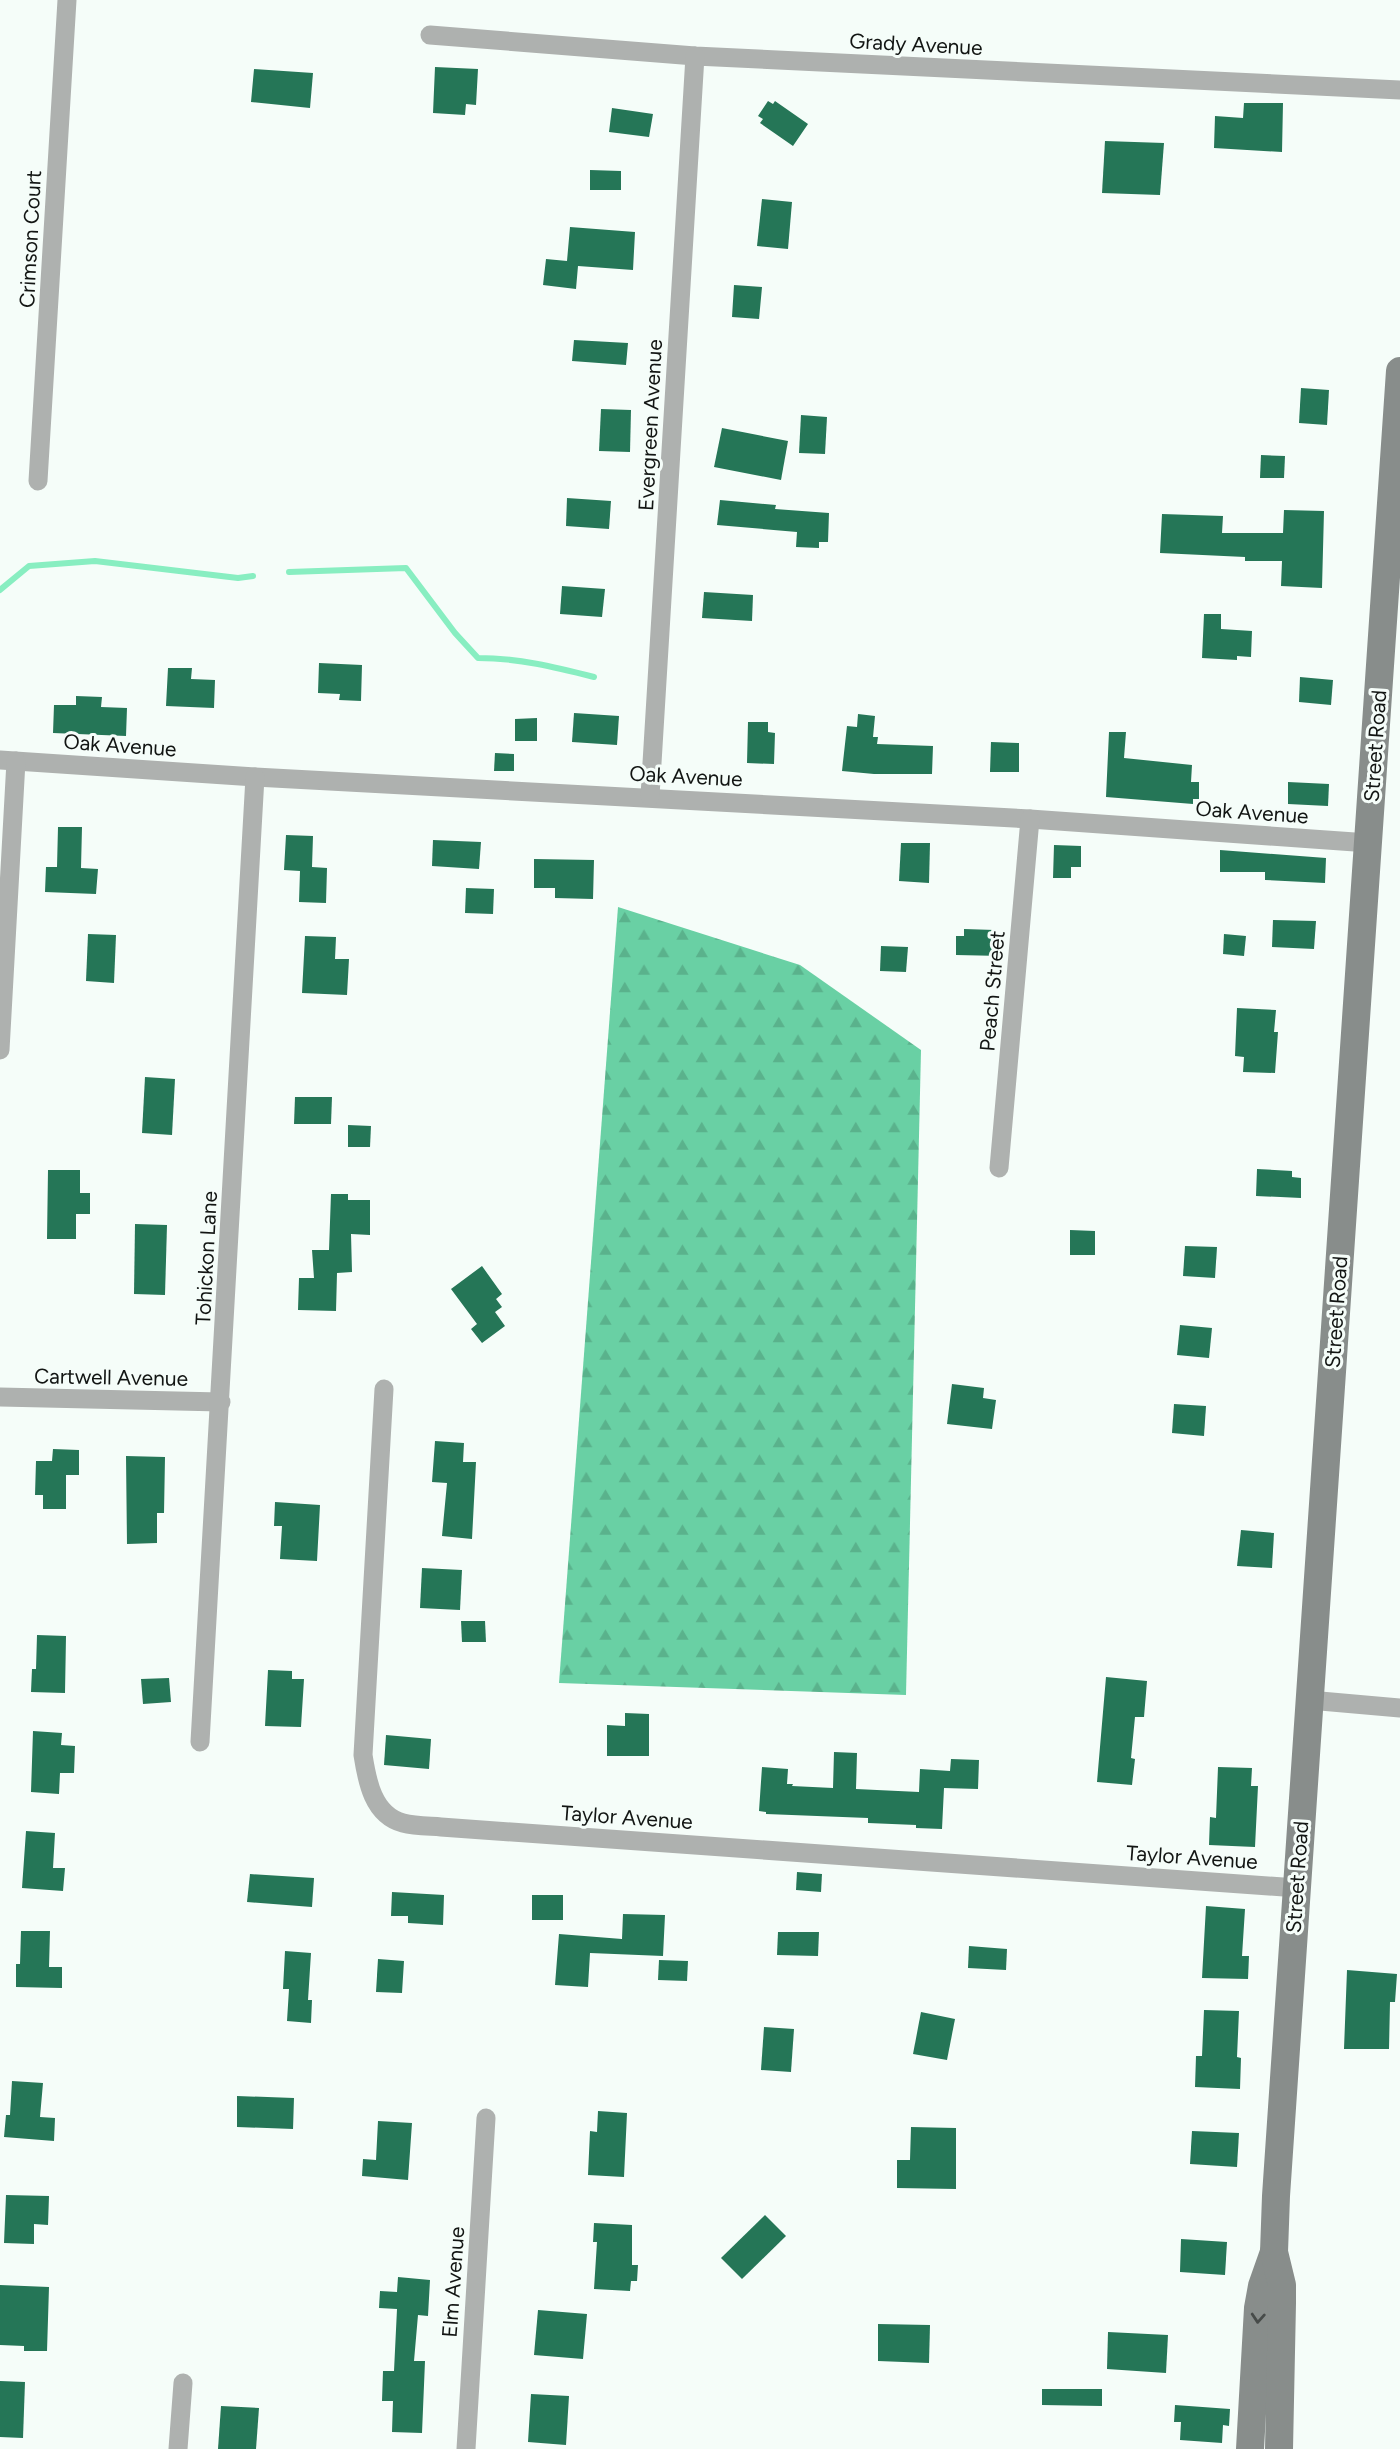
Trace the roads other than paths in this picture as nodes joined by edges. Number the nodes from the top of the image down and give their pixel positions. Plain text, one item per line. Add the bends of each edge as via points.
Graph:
1 (67, 0) edge
2 (430, 35) dead end
3 (695, 57) junction
4 (1400, 90) edge
5 (1400, 371) edge
6 (38, 481) dead end
7 (1394, 526) edge
8 (8, 761) edge
9 (255, 777) junction
10 (650, 796) junction
11 (1030, 819) junction
12 (1368, 843) junction
13 (0, 1050) edge
14 (999, 1168) dead end
15 (384, 1389) dead end
16 (0, 1397) edge
17 (221, 1402) junction
18 (1309, 1700) junction
19 (1400, 1708) edge
20 (200, 1742) dead end
21 (1297, 1888) junction
22 (486, 2118) dead end
23 (1274, 2252) junction
24 (183, 2383) dead end
25 (178, 2449) edge
26 (466, 2449) edge
27 (1250, 2449) edge
28 (1279, 2449) edge

1 - 6 street, Crimson Court
2 - 3 street, Grady Avenue
3 - 4 street, Grady Avenue
3 - 10 street, Evergreen Avenue
5 - 7 main road, Street Road
7 - 12 main road, Street Road
8 - 9 street, Oak Avenue
8 - 13 street
9 - 10 street, Oak Avenue
9 - 17 street, Tohickon Lane
10 - 11 street, Oak Avenue
11 - 12 street, Oak Avenue
11 - 14 street, Peach Street
12 - 18 main road, Street Road
15 - 21 street, Taylor Avenue via 363,1755 368,1782 388,1816 441,1827
16 - 17 street, Cartwell Avenue
17 - 20 street, Tohickon Lane
18 - 19 street
18 - 21 main road, Street Road
21 - 23 main road, Street Road
22 - 26 street, Elm Avenue
23 -> 27 main road, Street Road via 1258,2308
23 - 28 main road, Street Road via 1282,2294
24 - 25 street

